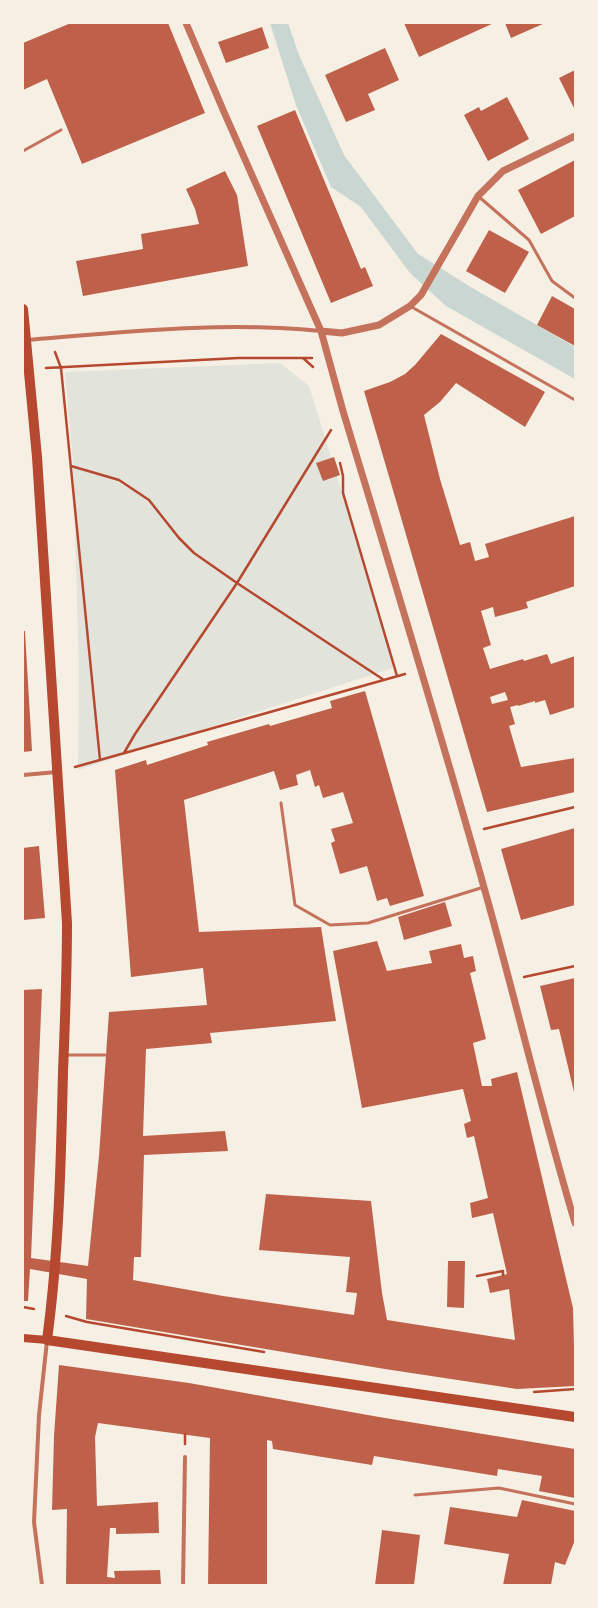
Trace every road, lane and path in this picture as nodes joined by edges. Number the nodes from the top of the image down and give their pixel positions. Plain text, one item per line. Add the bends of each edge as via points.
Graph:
1 (186, 23) edge
2 (61, 130) dead end
3 (575, 136) edge
4 (23, 151) edge
5 (478, 196) junction
6 (575, 298) edge
7 (410, 306) junction
8 (23, 309) edge
9 (321, 331) junction
10 (50, 338) junction
11 (24, 340) edge
12 (303, 358) junction
13 (329, 358) junction
14 (28, 368) junction
15 (62, 368) junction
16 (315, 368) dead end
17 (575, 400) edge
18 (333, 438) dead end
19 (339, 460) dead end
20 (71, 466) junction
21 (237, 583) junction
22 (420, 670) junction
23 (397, 676) junction
24 (384, 680) junction
25 (124, 753) junction
26 (100, 760) junction
27 (57, 772) junction
28 (23, 775) edge
29 (282, 803) dead end
30 (575, 807) edge
31 (468, 833) junction
32 (484, 888) junction
33 (575, 966) edge
34 (510, 979) junction
35 (64, 1055) junction
36 (105, 1055) dead end
37 (575, 1223) edge
38 (503, 1275) dead end
39 (477, 1276) dead end
40 (51, 1311) junction
41 (23, 1338) edge
42 (47, 1340) junction
43 (270, 1353) dead end
44 (575, 1389) edge
45 (532, 1392) dead end
46 (575, 1417) edge
47 (185, 1457) dead end
48 (415, 1495) dead end
49 (575, 1504) edge
50 (42, 1585) edge
51 (183, 1585) edge

1 - 9 street
2 - 4 lane
3 - 5 street via 503,171
5 - 6 lane via 529,240 552,281
5 - 7 street via 422,295
7 - 9 street via 379,325 342,333
7 - 17 lane
8 - 11 main road
9 - 10 street via 192,328
9 - 13 street
10 - 11 street
10 - 15 path
11 - 14 main road
12 - 13 path
12 - 15 path via 238,358
12 - 16 path
13 - 22 street
14 - 15 path
14 - 27 main road via 37,457
15 - 20 path
18 - 21 path via 331,430
19 - 23 path via 343,476 343,493
20 - 21 path via 119,480 149,500 194,553
20 - 26 path
21 - 24 path
21 - 25 path
22 - 23 path
22 - 31 street
23 - 24 path
24 - 25 path
25 - 26 path
26 - 27 path
27 - 28 street
27 - 35 main road via 68,923
29 - 32 lane via 295,905 330,925 368,923
30 - 31 path
31 - 32 street
32 - 34 street
33 - 34 path via 537,976
34 - 37 street via 550,1140
35 - 36 lane
35 - 40 main road via 60,1196
38 - 39 path via 503,1271
40 - 42 main road
40 - 43 path via 86,1322
41 - 42 main road
42 - 46 main road
42 - 50 street via 39,1415 34,1522
44 - 45 path
47 - 51 street
48 - 49 lane via 499,1488

